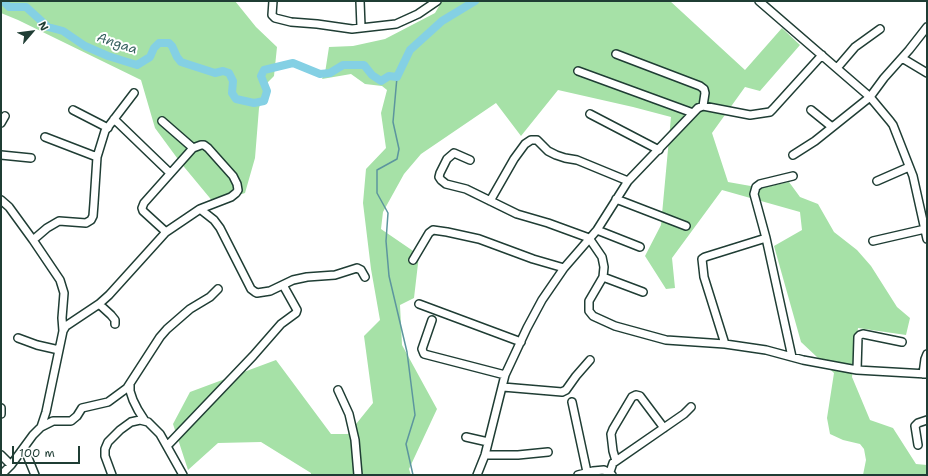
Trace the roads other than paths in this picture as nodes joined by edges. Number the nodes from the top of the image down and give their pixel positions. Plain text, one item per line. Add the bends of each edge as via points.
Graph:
1 (274, 1) edge
2 (360, 1) edge
3 (438, 1) edge
4 (759, 1) edge
5 (361, 27) junction
6 (926, 28) edge
7 (880, 29) dead end
8 (616, 54) dead end
9 (822, 55) junction
10 (902, 58) junction
11 (837, 68) junction
12 (578, 71) dead end
13 (927, 73) edge
14 (134, 93) dead end
15 (870, 97) junction
16 (703, 106) junction
17 (73, 110) dead end
18 (811, 110) dead end
19 (693, 113) junction
20 (590, 114) dead end
21 (5, 116) dead end
22 (114, 119) junction
23 (162, 120) dead end
24 (1, 123) edge
25 (832, 127) junction
26 (108, 128) junction
27 (45, 137) dead end
28 (192, 148) junction
29 (659, 150) junction
30 (1, 155) edge
31 (793, 155) dead end
32 (97, 157) junction
33 (31, 158) dead end
34 (470, 160) dead end
35 (909, 166) junction
36 (170, 173) junction
37 (793, 176) dead end
38 (877, 180) dead end
39 (628, 181) junction
40 (616, 199) junction
41 (1, 200) edge
42 (490, 201) junction
43 (200, 208) junction
44 (686, 226) dead end
45 (925, 228) junction
46 (596, 230) junction
47 (166, 232) junction
48 (590, 238) junction
49 (766, 238) junction
50 (927, 239) edge
51 (33, 240) junction
52 (873, 240) dead end
53 (640, 247) dead end
54 (413, 260) dead end
55 (564, 268) junction
56 (365, 277) dead end
57 (603, 277) junction
58 (284, 285) junction
59 (218, 289) dead end
60 (643, 292) dead end
61 (99, 304) junction
62 (419, 304) dead end
63 (432, 320) dead end
64 (115, 324) dead end
65 (63, 331) junction
66 (18, 338) dead end
67 (521, 342) junction
68 (902, 342) dead end
69 (725, 344) junction
70 (59, 350) junction
71 (927, 354) edge
72 (792, 357) junction
73 (590, 360) dead end
74 (857, 370) junction
75 (925, 374) edge
76 (505, 375) junction
77 (130, 384) junction
78 (503, 388) junction
79 (338, 390) dead end
80 (572, 402) dead end
81 (691, 407) dead end
82 (1, 408) edge
83 (1, 414) edge
84 (927, 420) edge
85 (145, 421) junction
86 (41, 427) junction
87 (664, 428) junction
88 (466, 437) dead end
89 (488, 442) junction
90 (167, 446) junction
91 (918, 446) dead end
92 (24, 448) junction
93 (548, 452) dead end
94 (485, 455) junction
95 (1, 456) edge
96 (616, 461) junction
97 (11, 465) junction
98 (588, 472) junction
99 (611, 473) edge
100 (1, 475) edge
101 (35, 475) edge
102 (112, 475) edge
103 (183, 475) edge
104 (358, 475) edge
105 (477, 475) edge
106 (578, 475) edge

1 - 5 street via 272,15 275,18 352,29
2 - 5 street
3 - 5 street via 396,24
4 - 9 street
6 - 10 street
7 - 11 street via 855,47
8 - 16 street via 700,86 705,93
9 - 11 street
9 - 16 street via 770,112 750,115
10 - 13 street
10 - 15 street
11 - 15 street
12 - 19 street
14 - 22 street
15 - 25 street
15 - 35 street via 893,125
16 - 19 street
17 - 26 street
18 - 25 street
19 - 29 street
20 - 29 street
21 - 24 street
22 - 26 street
22 - 36 street
23 - 28 street
25 - 31 street
26 - 32 street
27 - 32 street
28 - 36 street
28 - 43 street via 201,145 208,148 232,176 238,190 231,197
29 - 39 street
30 - 33 street
32 - 51 street via 91,220 86,223 59,221
34 - 42 street via 454,153 447,159 439,177 446,184 466,189
35 - 38 street
35 - 45 street
36 - 47 street via 145,201 142,208
37 - 49 street via 756,187 754,194
39 - 40 street
39 - 42 street via 577,160 556,155 536,140 531,140 514,160
40 - 44 street
40 - 46 street
41 - 51 street
42 - 48 street via 517,214
43 - 47 street
43 - 58 street via 220,228 251,289 257,293
45 - 50 street
45 - 52 street
46 - 48 street
46 - 53 street
47 - 61 street
48 - 55 street
48 - 57 street via 602,257
49 - 69 street via 702,259 704,277
49 - 72 street
51 - 65 street via 60,280 64,293
54 - 55 street via 433,230 479,239
55 - 67 street via 542,300
56 - 58 street via 357,268 335,275 300,278
57 - 60 street
57 - 69 street via 589,301 589,311 593,316 615,326 666,340
58 - 90 street via 297,310 296,313 281,324
59 - 77 street via 167,329
61 - 64 street via 112,315
61 - 65 street
62 - 67 street
63 - 76 street via 422,349 424,354
65 - 70 street
66 - 70 street
67 - 76 street
68 - 74 street via 860,335
69 - 72 street
70 - 86 street
71 - 75 street
72 - 74 street
73 - 78 street via 562,392
74 - 75 street
76 - 78 street
77 - 85 street via 133,400
77 - 86 street via 108,402 82,408 71,421 53,421
78 - 89 street
79 - 104 street via 349,414 355,440
80 - 98 street
81 - 87 street
82 - 83 street
84 - 91 street via 916,426
85 - 90 street via 153,426
85 - 102 street via 132,422 108,442 105,456
86 - 92 street
87 - 96 street
87 - 96 street via 640,396 632,396 611,434 612,451
88 - 89 street
89 - 94 street
90 - 103 street
92 - 97 street
92 - 101 street
93 - 94 street
94 - 105 street
95 - 97 street
96 - 99 street
97 - 100 street
98 - 99 street via 604,470
98 - 106 street

